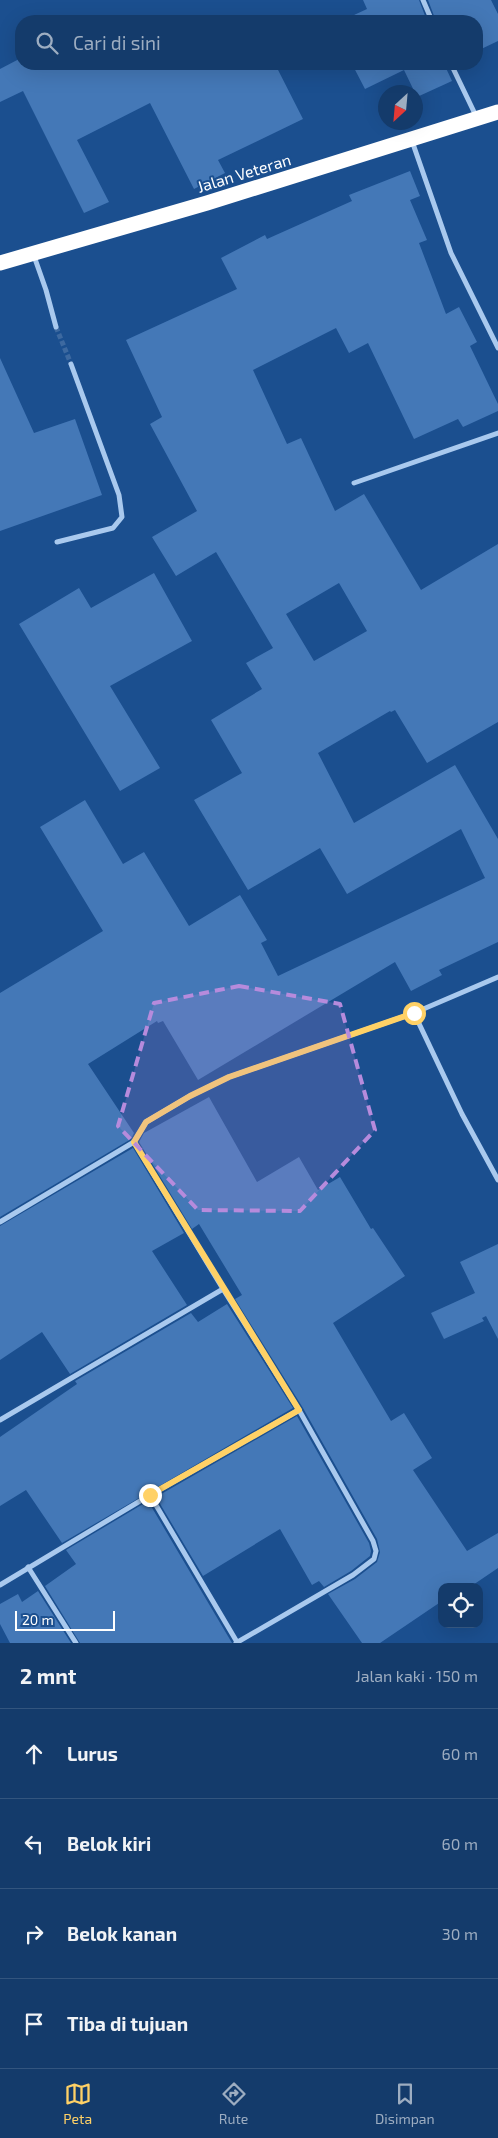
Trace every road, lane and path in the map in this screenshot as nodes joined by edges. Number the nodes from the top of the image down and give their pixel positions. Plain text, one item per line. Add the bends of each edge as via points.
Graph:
1 (423, 0) edge
2 (429, 15) edge
3 (454, 70) edge
4 (498, 112) edge
5 (477, 119) junction
6 (412, 139) junction
7 (34, 254) junction
8 (0, 263) edge
9 (56, 327) tunnel mouth
10 (498, 348) edge
11 (71, 364) tunnel mouth
12 (498, 433) edge
13 (354, 482) dead end
14 (57, 542) dead end
15 (498, 977) edge
16 (414, 1013) junction
17 (134, 1142) junction
18 (498, 1180) edge
19 (0, 1222) edge
20 (223, 1289) junction
21 (299, 1410) junction
22 (0, 1420) edge
23 (150, 1495) junction
24 (28, 1567) junction
25 (0, 1584) edge
26 (76, 1643) edge
27 (236, 1643) edge

1 - 2 street
3 - 5 street
4 - 5 highway, Jalan Veteran
5 - 6 highway, Jalan Veteran
6 - 7 highway, Jalan Veteran
6 - 10 street via 451,253
7 - 8 highway, Jalan Veteran
7 - 9 street
11 - 14 street via 119,495 122,517 113,528
12 - 13 street
15 - 16 street
16 - 17 street via 229,1077 146,1122
16 - 18 street via 462,1114
17 - 19 street
17 - 20 street
20 - 21 street
20 - 22 street
21 - 23 street
21 - 27 street via 373,1541 374,1559 353,1575
23 - 24 street
23 - 27 street
24 - 25 street
24 - 26 street

